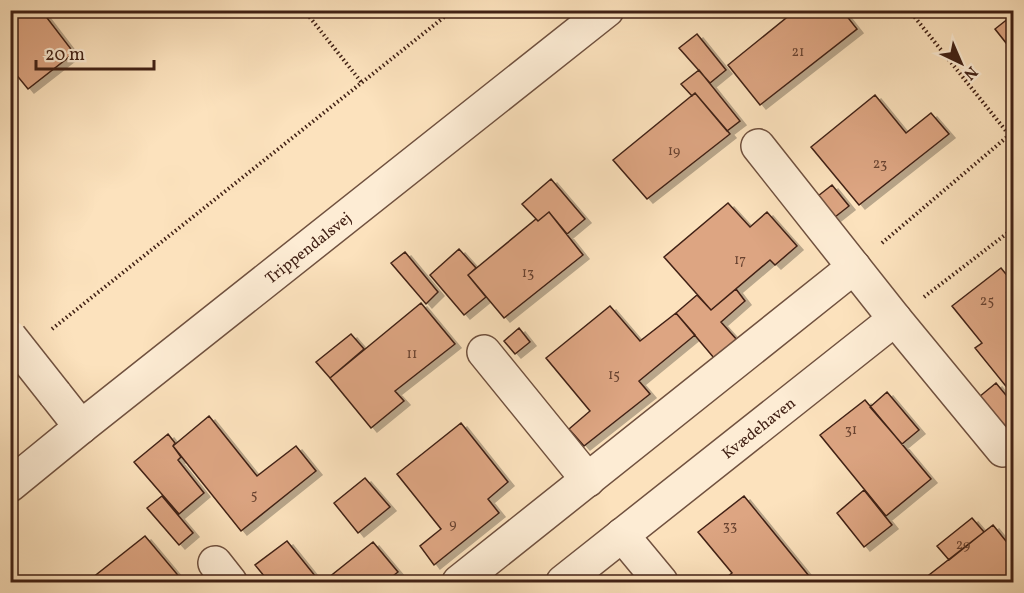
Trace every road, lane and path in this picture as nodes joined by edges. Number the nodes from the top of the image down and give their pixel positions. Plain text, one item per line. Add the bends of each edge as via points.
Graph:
1 (304, 10) edge
2 (453, 10) edge
3 (607, 10) edge
4 (909, 10) edge
5 (362, 83) junction
6 (1014, 131) edge
7 (1009, 135) junction
8 (1014, 141) edge
9 (758, 146) dead end
10 (1014, 228) edge
11 (854, 267) junction
12 (895, 319) junction
13 (48, 332) dead end
14 (10, 337) edge
15 (484, 352) dead end
16 (81, 427) junction
17 (1003, 450) dead end
18 (588, 480) junction
19 (10, 485) edge
20 (622, 535) junction
21 (459, 582) edge
22 (563, 582) edge
23 (661, 582) edge

1 - 5 path
2 - 5 path
3 - 16 street, Trippendalsvej
4 - 7 path
5 - 13 path
6 - 7 path
7 - 8 path
7 - 11 path
9 - 11 street
10 - 12 path
11 - 12 street
11 - 18 street
12 - 17 street
12 - 20 street, Kvædehaven
14 - 16 street, bridge
15 - 18 street
16 - 19 street, Trippendalsvej
18 - 21 street
20 - 22 street, Kvædehaven
20 - 23 street

